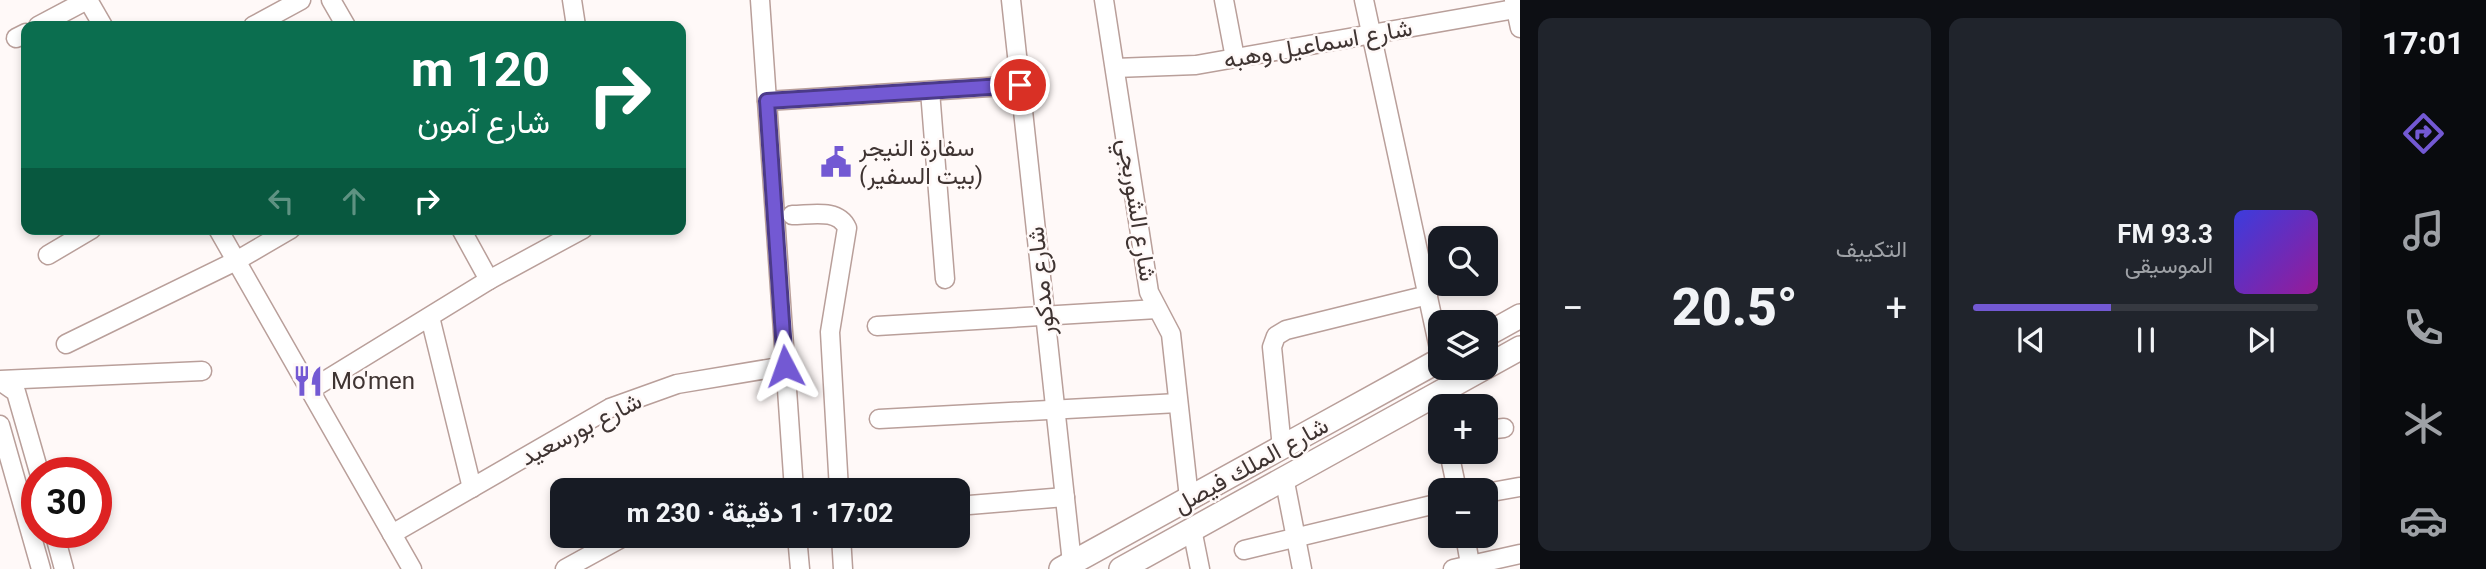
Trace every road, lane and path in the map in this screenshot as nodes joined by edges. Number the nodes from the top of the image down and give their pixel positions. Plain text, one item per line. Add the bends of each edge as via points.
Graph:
1 (87, 0) edge
2 (301, 0) edge
3 (331, 0) edge
4 (572, 0) edge
5 (760, 0) edge
6 (1011, 0) edge
7 (1104, 0) edge
8 (1224, 0) edge
9 (1364, 0) edge
10 (1517, 6) edge
11 (47, 21) edge
12 (100, 21) edge
13 (262, 21) edge
14 (343, 21) edge
15 (575, 21) edge
16 (1520, 28) edge
17 (1372, 36) junction
18 (1235, 58) junction
19 (1115, 68) junction
20 (1020, 85) junction
21 (930, 91) junction
22 (767, 101) junction
23 (792, 215) dead end
24 (82, 235) edge
25 (221, 235) edge
26 (281, 235) edge
27 (464, 235) edge
28 (572, 235) edge
29 (48, 255) dead end
30 (236, 261) junction
31 (945, 279) dead end
32 (489, 280) junction
33 (1428, 295) joint
34 (1157, 309) junction
35 (1045, 316) junction
36 (1520, 316) edge
37 (430, 317) junction
38 (877, 326) dead end
39 (1498, 328) edge
40 (66, 344) dead end
41 (1520, 348) edge
42 (1498, 360) edge
43 (785, 366) junction
44 (1428, 367) edge
45 (202, 371) dead end
46 (0, 380) edge
47 (1468, 380) edge
48 (310, 390) junction
49 (1449, 394) edge
50 (1178, 403) junction
51 (1428, 407) edge
52 (1055, 409) junction
53 (879, 419) dead end
54 (0, 425) edge
55 (1282, 448) junction
56 (34, 457) edge
57 (6, 470) edge
58 (1284, 477) junction
59 (789, 478) edge
60 (838, 478) edge
61 (472, 488) junction
62 (1519, 488) edge
63 (1498, 491) edge
64 (1065, 497) junction
65 (1189, 498) junction
66 (970, 505) edge
67 (1428, 506) edge
68 (1192, 529) junction
69 (392, 534) junction
70 (1296, 537) junction
71 (58, 548) edge
72 (603, 548) edge
73 (798, 548) edge
74 (842, 548) edge
75 (1465, 548) edge
76 (1244, 550) dead end
77 (1520, 554) edge
78 (1067, 566) edge
79 (1465, 568) edge
80 (41, 569) edge
81 (64, 569) edge
82 (412, 569) edge
83 (565, 569) edge
84 (800, 569) edge
85 (843, 569) edge
86 (1121, 569) edge
87 (1200, 569) edge
88 (1302, 569) edge

1 - 11 street
1 - 12 street
2 - 13 street
3 - 14 street
4 - 15 street
5 - 22 street
6 - 20 street, شارع مدكور
7 - 19 street, شارع الشوربجي
8 - 18 street
9 - 17 street
10 - 16 street
10 - 17 street, شارع اسماعيل وهبه
17 - 18 street, شارع اسماعيل وهبه
17 - 33 street
18 - 19 street, شارع اسماعيل وهبه via 1196,65
19 - 34 street, شارع الشوربجي via 1149,292
20 - 21 street
20 - 35 street, شارع مدكور
21 - 22 street
21 - 31 street
22 - 43 street
23 - 60 street via 835,215 847,228 830,332
24 - 29 street
25 - 30 street
26 - 30 street
27 - 32 street
28 - 32 street
30 - 40 street
30 - 48 street
32 - 37 street
33 - 55 street via 1276,336 1272,347
34 - 35 street
34 - 50 street, شارع الشوربجي via 1171,334
35 - 38 street
35 - 52 street, شارع مدكور
36 - 39 main road
37 - 48 street
37 - 61 street
41 - 42 main road, شارع الملك فيصل
43 - 59 street
43 - 61 street, شارع بورسعيد via 677,384 643,395 610,408
44 - 55 main road, شارع الملك فيصل
45 - 46 street
46 - 56 street via 16,392
47 - 49 main road, شارع الملك فيصل
48 - 69 street
50 - 52 street
50 - 65 street, شارع الشوربجي
51 - 58 main road, شارع الملك فيصل
52 - 53 street
52 - 64 street, شارع مدكور
54 - 57 street
55 - 65 main road, شارع الملك فيصل
57 - 80 street
58 - 68 main road, شارع الملك فيصل
58 - 70 street
61 - 69 street, شارع بورسعيد
62 - 63 street
64 - 66 street
64 - 78 street, شارع مدكور
65 - 78 main road, شارع الملك فيصل
67 - 70 street
68 - 86 main road, شارع الملك فيصل
68 - 87 street
69 - 82 street
70 - 76 street
70 - 88 street
71 - 81 street
72 - 83 street
73 - 84 street
74 - 85 street
75 - 79 street
77 - 79 street

